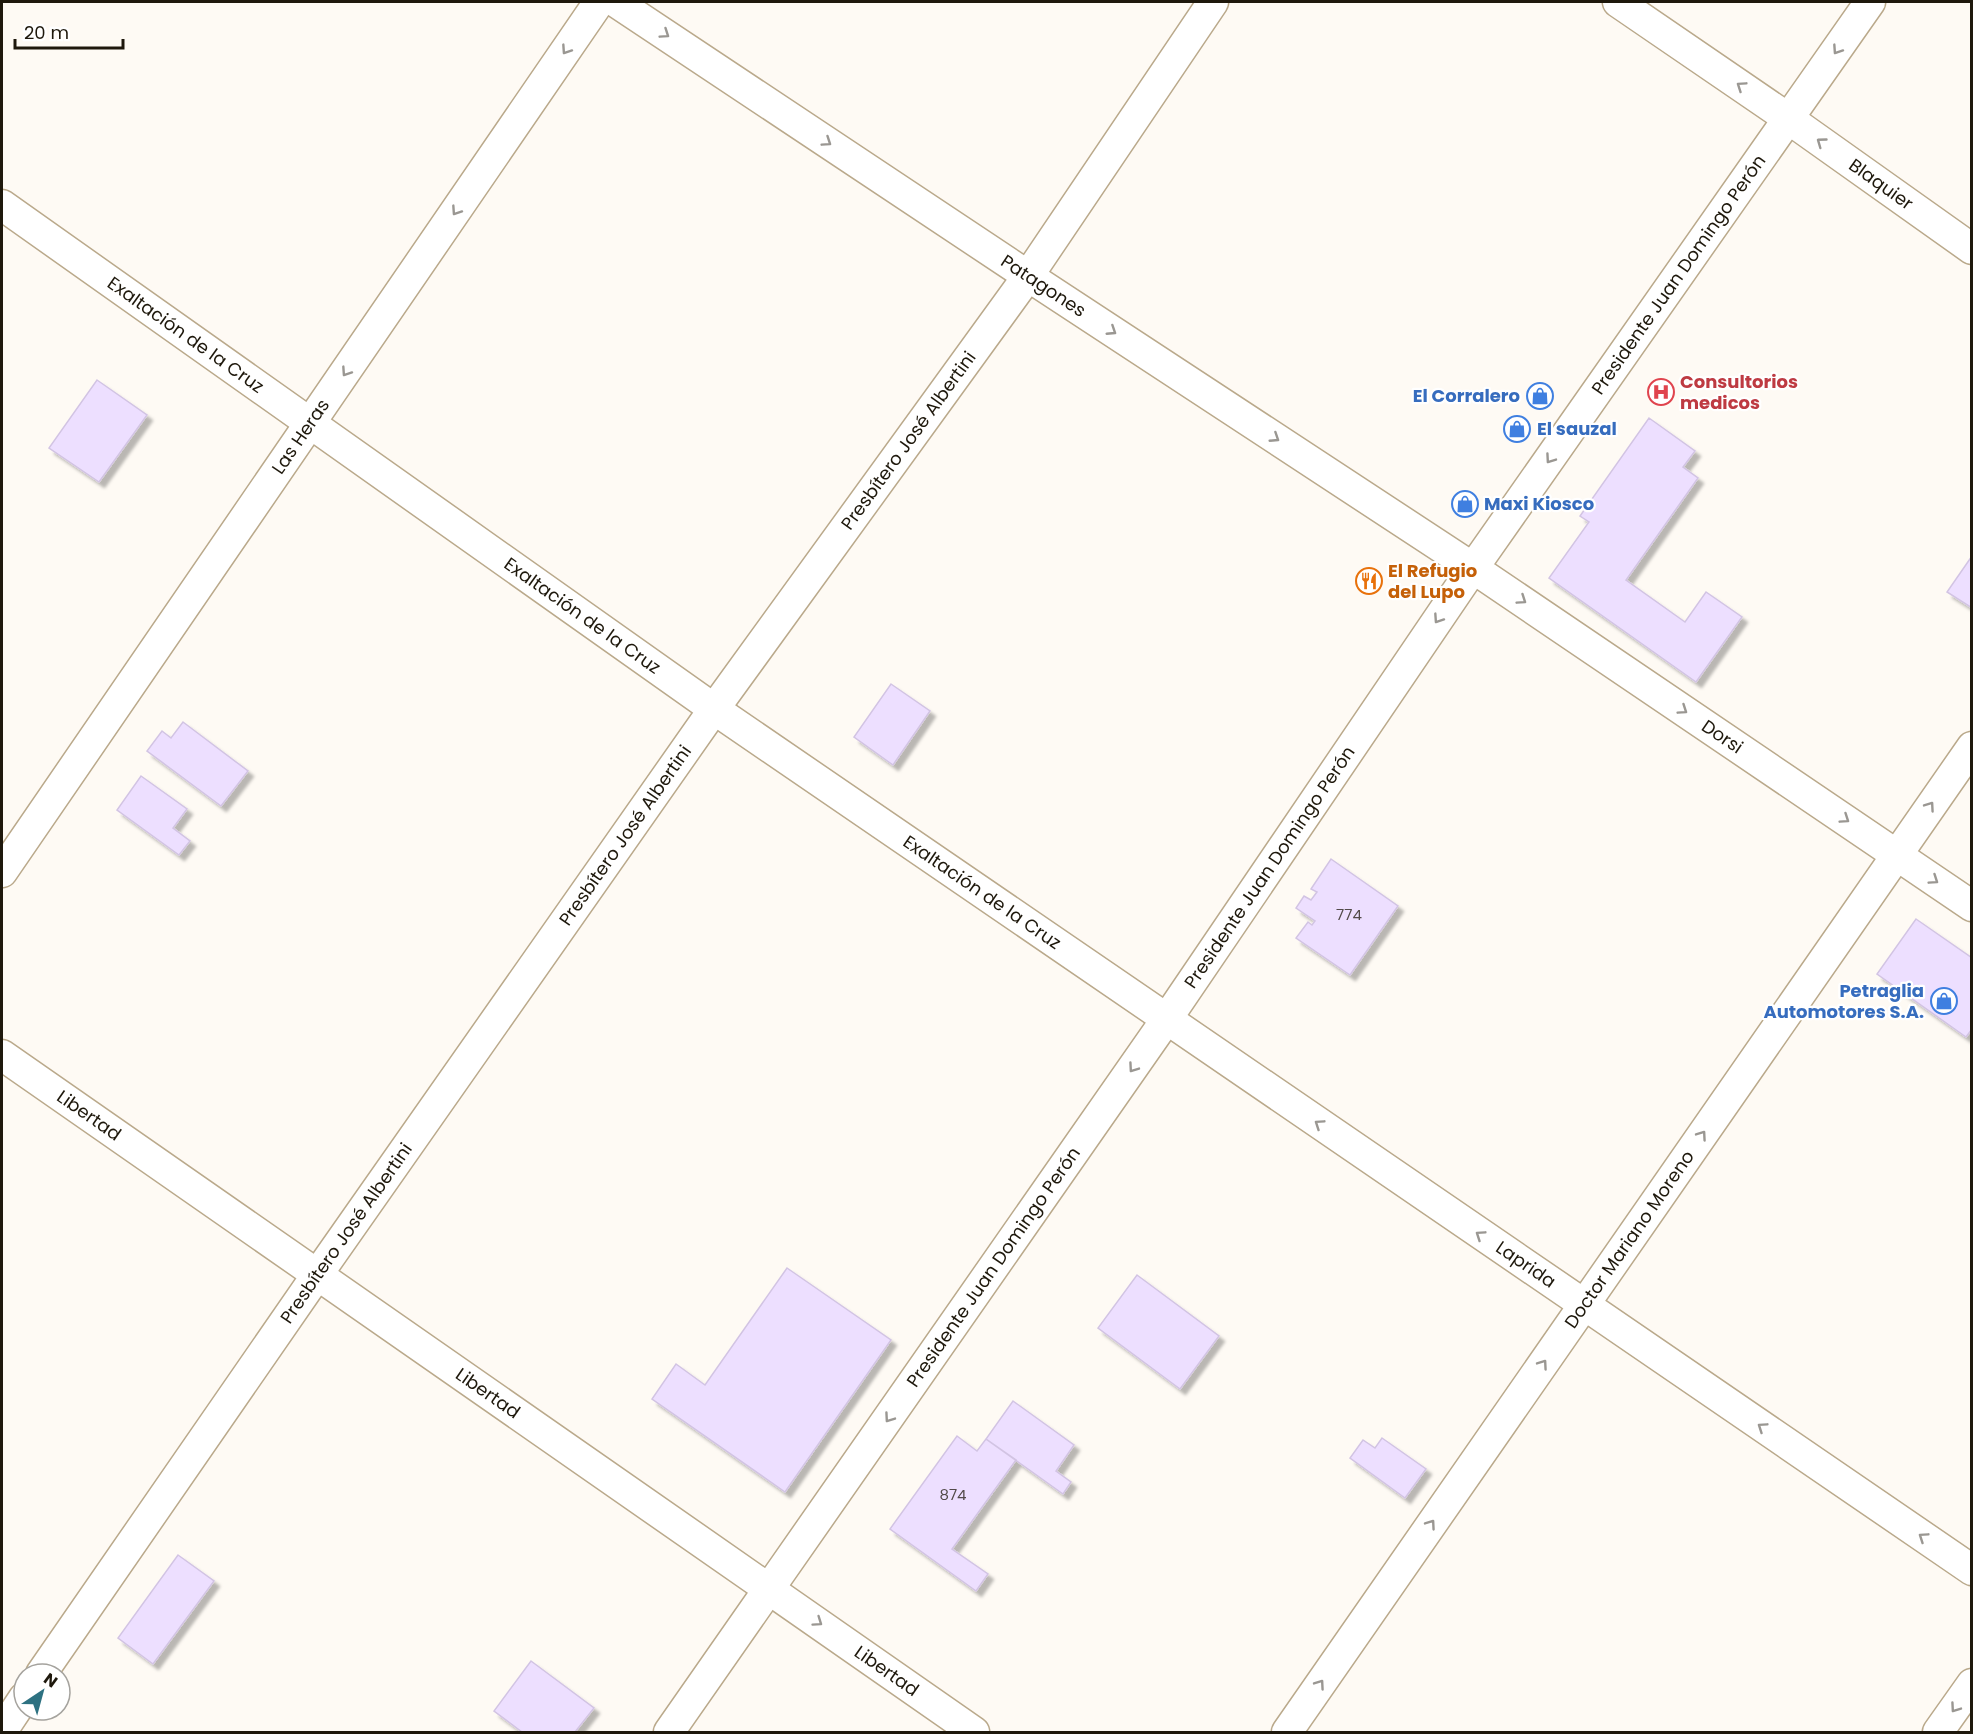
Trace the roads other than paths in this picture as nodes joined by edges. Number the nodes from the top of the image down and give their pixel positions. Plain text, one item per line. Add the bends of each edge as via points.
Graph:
1 (599, 2) edge
2 (616, 2) edge
3 (1213, 2) edge
4 (1618, 2) edge
5 (1870, 2) edge
6 (1789, 119) junction
7 (2, 205) edge
8 (1971, 249) edge
9 (1028, 276) junction
10 (311, 424) junction
11 (1473, 568) junction
12 (714, 709) junction
13 (1971, 747) edge
14 (1897, 855) junction
15 (2, 872) edge
16 (1971, 906) edge
17 (1166, 1020) junction
18 (2, 1055) edge
19 (317, 1275) junction
20 (1583, 1305) junction
21 (1971, 1570) edge
22 (770, 1589) junction
23 (49, 1662) edge
24 (1971, 1684) edge
25 (12, 1716) edge
26 (2, 1731) edge
27 (669, 1732) edge
28 (974, 1732) edge
29 (1287, 1732) edge
30 (1938, 1732) edge

1 -> 10 street, Las Heras
2 -> 9 street, Patagones
3 - 9 street, Presbítero José Albertini
6 -> 4 street, Blaquier
5 -> 6 street, Presidente Juan Domingo Perón
8 -> 6 street, Blaquier
6 -> 11 street, Presidente Juan Domingo Perón
7 - 10 street, Exaltación de la Cruz
9 -> 11 street, Patagones
9 - 12 street, Presbítero José Albertini
10 - 12 street, Exaltación de la Cruz
10 - 15 street, Las Heras
11 -> 14 street, Dorsi
11 -> 17 street, Presidente Juan Domingo Perón
12 - 17 street, Exaltación de la Cruz
12 - 19 street, Presbítero José Albertini
14 -> 13 street, Doctor Mariano Moreno
14 -> 16 street, Dorsi
20 -> 14 street, Doctor Mariano Moreno
20 -> 17 street, Laprida
17 -> 22 street, Presidente Juan Domingo Perón
18 - 19 street, Libertad
19 - 22 street, Libertad
19 - 23 street, Presbítero José Albertini
21 -> 20 street, Laprida
29 -> 20 street, Doctor Mariano Moreno
22 - 27 street, Presidente Juan Domingo Perón
22 -> 28 street, Libertad
24 -> 30 street
25 - 26 street

